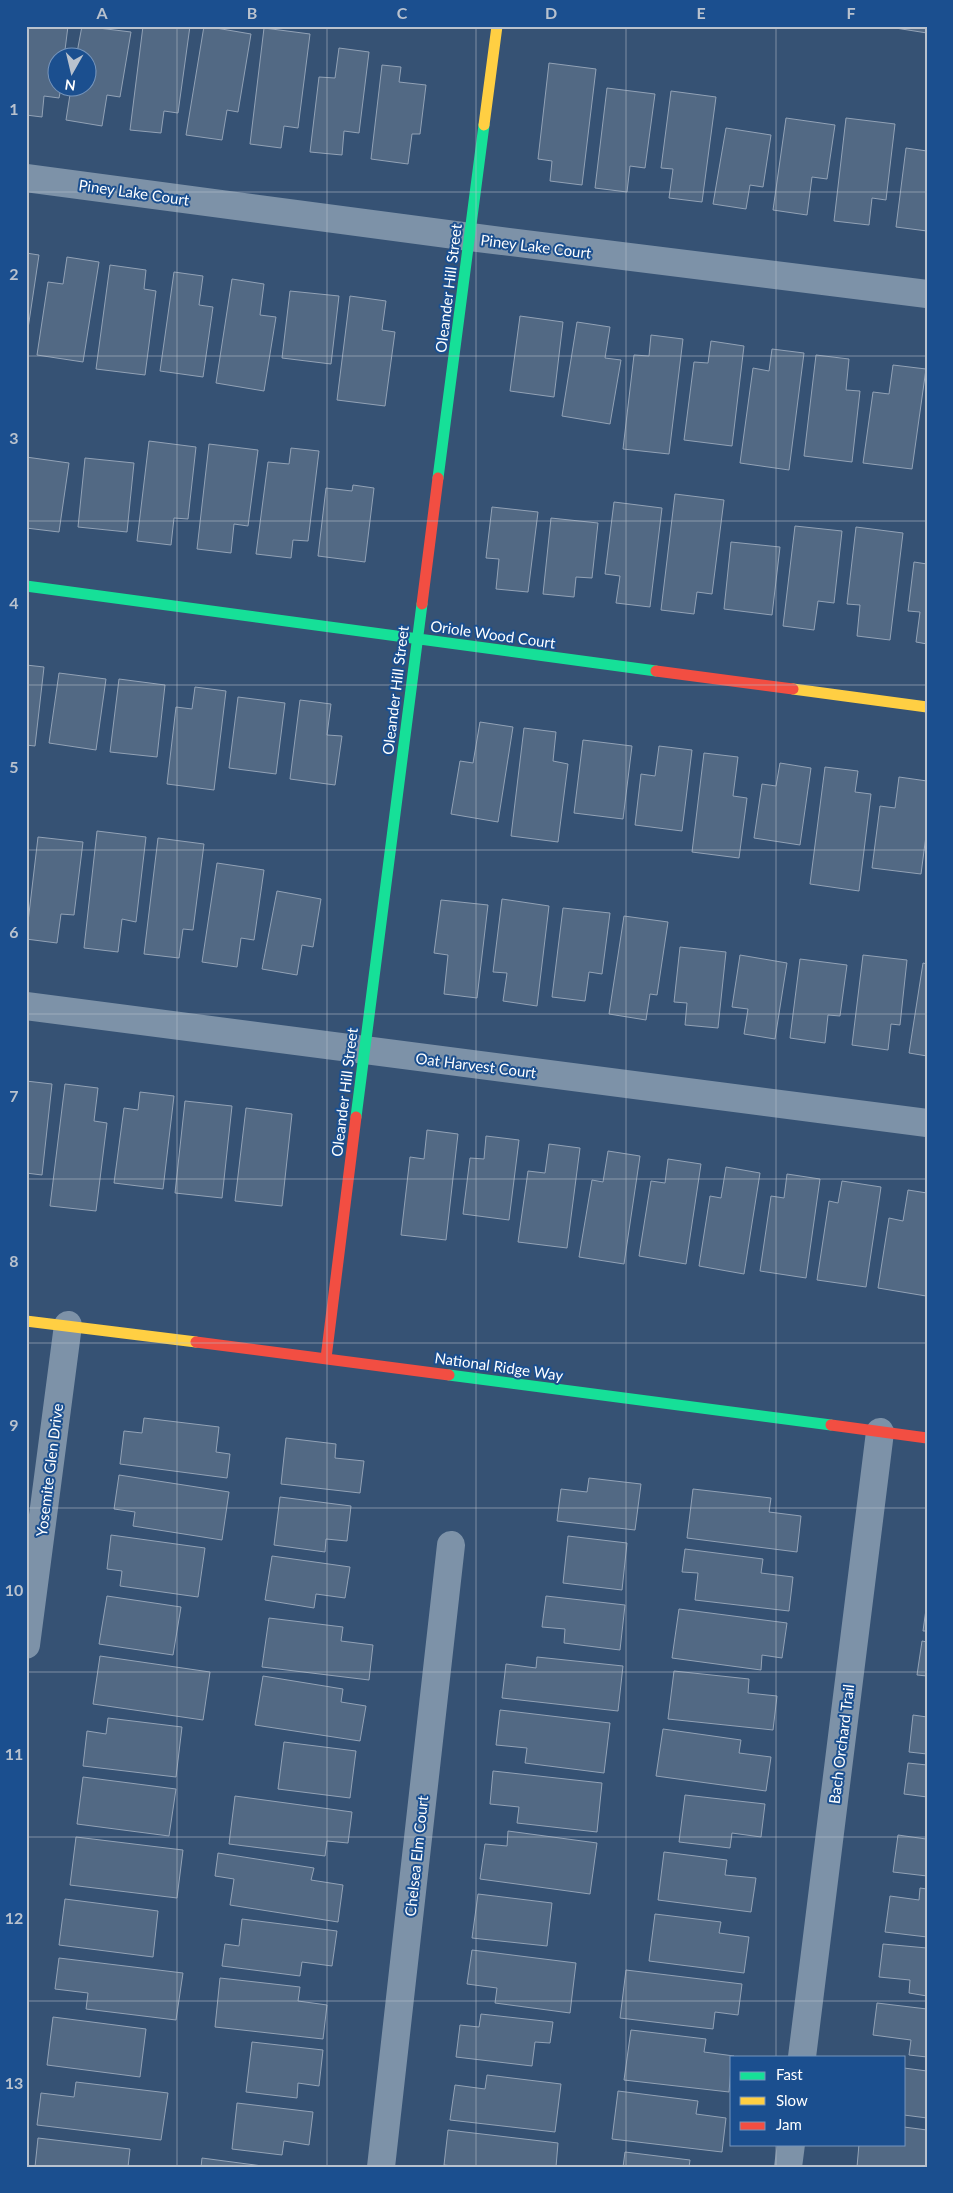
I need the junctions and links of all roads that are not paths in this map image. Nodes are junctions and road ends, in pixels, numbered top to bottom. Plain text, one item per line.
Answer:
1 (497, 26) edge
2 (26, 178) edge
3 (470, 237) junction
4 (927, 294) edge
5 (26, 586) edge
6 (417, 639) junction
7 (927, 707) edge
8 (26, 1006) edge
9 (364, 1051) junction
10 (927, 1123) edge
11 (26, 1316) edge
12 (26, 1322) edge
13 (68, 1325) junction
14 (326, 1358) junction
15 (880, 1432) junction
16 (927, 1438) edge
17 (451, 1545) dead end
18 (27, 1633) edge
19 (802, 2056) edge
20 (791, 2146) edge
21 (381, 2167) edge
22 (788, 2167) edge

1 - 3 street, Oleander Hill Street
2 - 3 street, Piney Lake Court
3 - 4 street, Piney Lake Court
3 - 6 street, Oleander Hill Street
5 - 6 street, Oriole Wood Court
6 - 7 street, Oriole Wood Court
6 - 9 street, Oleander Hill Street
8 - 9 street, Oat Harvest Court
9 - 10 street, Oat Harvest Court
9 - 14 street, Oleander Hill Street
11 - 13 street, National Ridge Way
12 - 13 street, National Ridge Way
13 - 14 street, National Ridge Way
13 - 18 street, Yosemite Glen Drive
14 - 15 street, National Ridge Way
15 - 16 street, National Ridge Way
15 - 19 street, Bach Orchard Trail
17 - 21 street, Chelsea Elm Court
20 - 22 street

